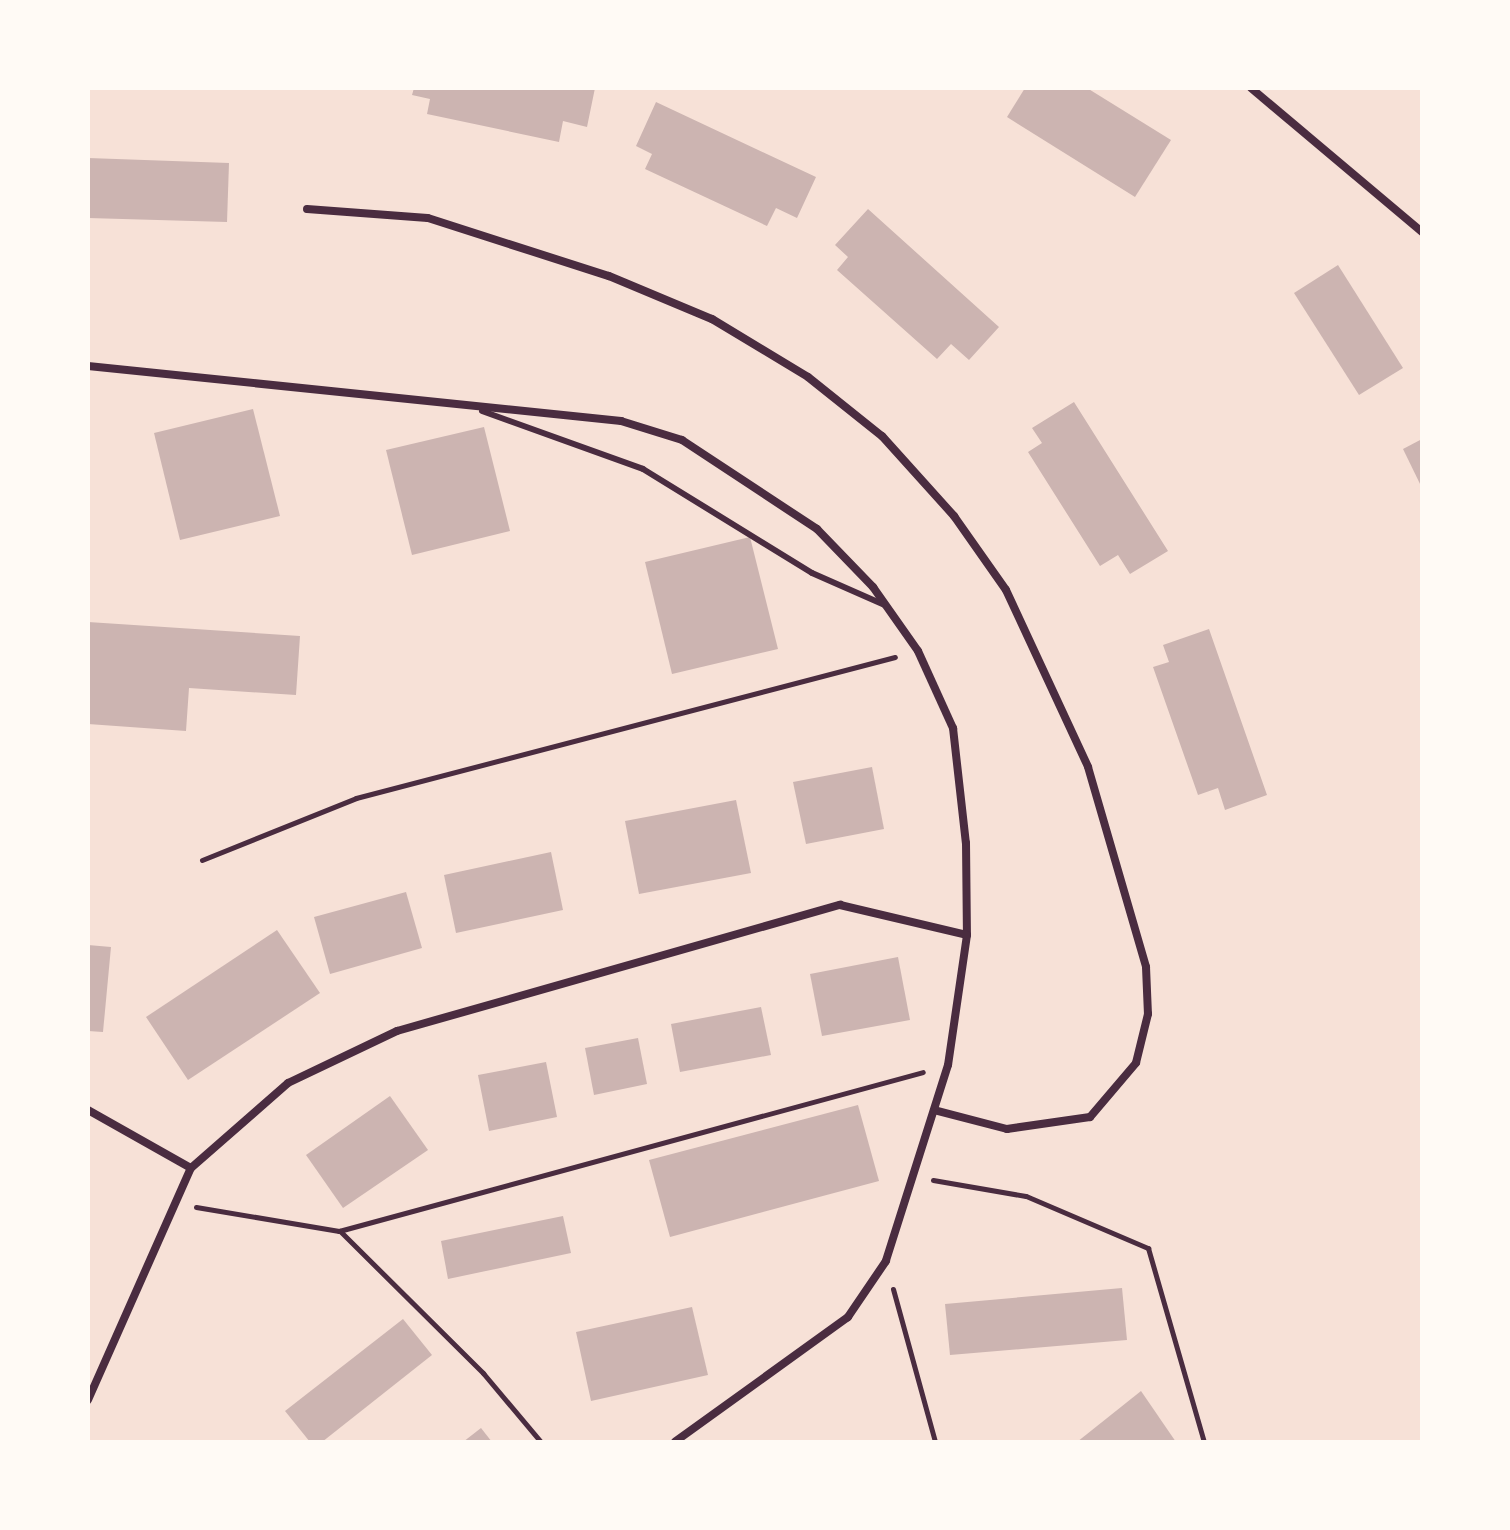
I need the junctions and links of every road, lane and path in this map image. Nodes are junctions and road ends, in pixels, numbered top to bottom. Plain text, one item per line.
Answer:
1 (1251, 88) edge
2 (307, 209) dead end
3 (1422, 232) edge
4 (88, 366) edge
5 (482, 411) junction
6 (885, 605) junction
7 (918, 651) junction
8 (202, 860) dead end
9 (967, 935) junction
10 (948, 1065) junction
11 (88, 1110) edge
12 (934, 1110) junction
13 (191, 1168) junction
14 (912, 1176) junction
15 (171, 1203) junction
16 (339, 1231) junction
17 (886, 1261) junction
18 (88, 1400) edge
19 (541, 1442) edge
20 (675, 1442) edge
21 (935, 1442) edge
22 (1204, 1442) edge

1 - 3 street
2 - 12 street
4 - 5 street
5 - 6 lane
5 - 6 street
6 - 7 street
7 - 8 path
7 - 9 street
9 - 10 street
9 - 13 street
10 - 12 street
10 - 16 path
11 - 13 street
12 - 14 street
13 - 15 street
14 - 17 street
14 - 22 path
15 - 16 path
15 - 18 street
16 - 19 path
17 - 20 street
17 - 21 path

